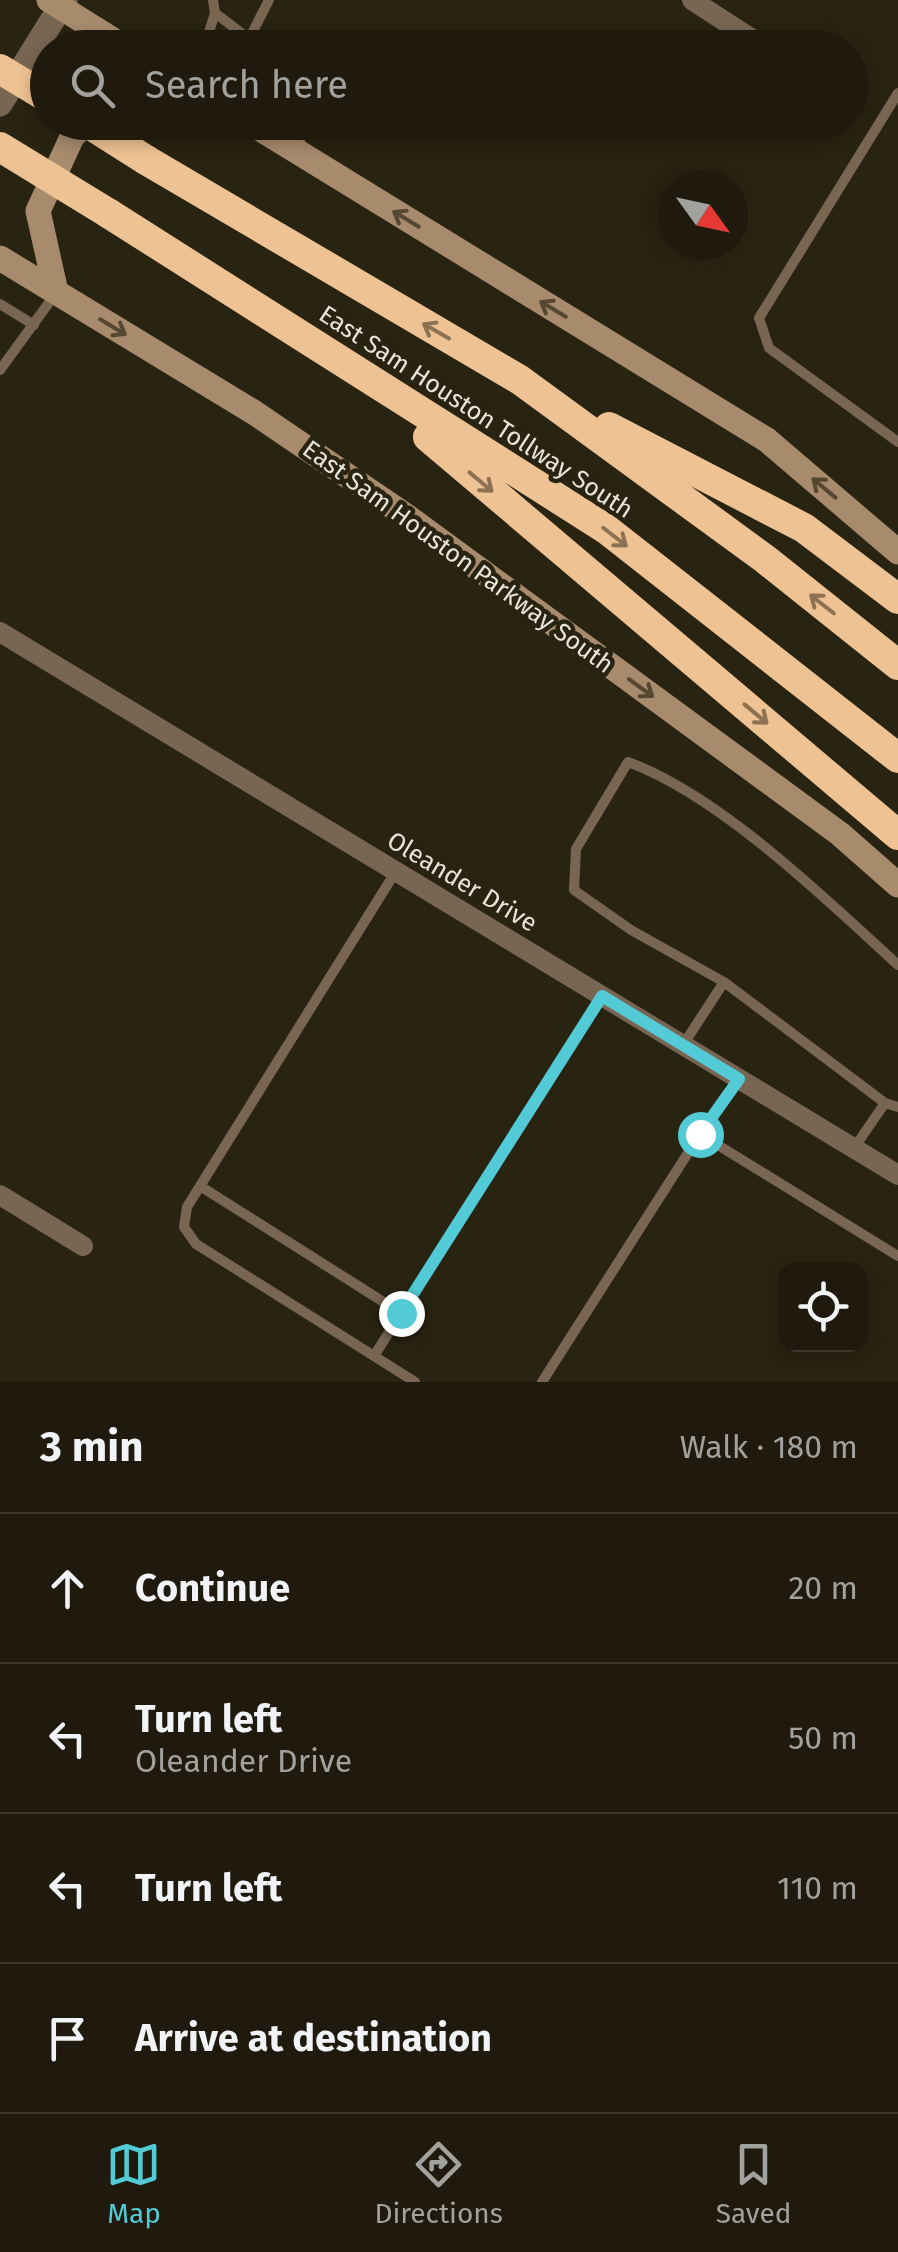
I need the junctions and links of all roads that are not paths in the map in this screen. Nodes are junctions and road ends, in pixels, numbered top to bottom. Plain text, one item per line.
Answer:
1 (213, 0) edge
2 (270, 0) edge
3 (692, 0) edge
4 (58, 2) edge
5 (215, 13) junction
6 (42, 30) edge
7 (99, 30) edge
8 (210, 30) edge
9 (238, 30) edge
10 (253, 30) edge
11 (738, 30) edge
12 (30, 51) edge
13 (0, 68) edge
14 (30, 87) edge
15 (898, 93) edge
16 (0, 104) edge
17 (71, 140) edge
18 (114, 140) edge
19 (277, 140) edge
20 (300, 140) edge
21 (0, 148) edge
22 (296, 152) junction
23 (0, 258) edge
24 (56, 292) junction
25 (0, 304) edge
26 (34, 325) junction
27 (327, 351) junction
28 (0, 370) edge
29 (520, 380) junction
30 (898, 442) edge
31 (898, 552) edge
32 (898, 599) edge
33 (0, 632) edge
34 (898, 665) edge
35 (898, 758) edge
36 (898, 836) edge
37 (396, 871) junction
38 (898, 884) edge
39 (898, 965) edge
40 (724, 982) junction
41 (602, 996) junction
42 (683, 1045) junction
43 (739, 1079) junction
44 (885, 1103) junction
45 (898, 1107) edge
46 (700, 1134) junction
47 (854, 1148) junction
48 (898, 1175) edge
49 (200, 1186) junction
50 (0, 1195) edge
51 (83, 1246) dead end
52 (898, 1256) edge
53 (401, 1313) junction
54 (374, 1356) junction
55 (415, 1382) edge
56 (542, 1382) edge

1 - 5 lane
2 - 10 lane
3 - 11 street
4 - 6 street
4 - 7 main road
5 - 8 lane
5 - 9 lane
12 - 16 street
13 - 14 highway, bridge
15 - 30 lane
17 - 24 main road
29 -> 18 highway, East Sam Houston Tollway South, bridge
19 - 22 main road
20 - 22 lane
21 - 27 highway, East Sam Houston Tollway South, bridge
31 -> 22 main road
23 - 24 main road, East Sam Houston Parkway South
24 - 26 lane
24 -> 38 main road, East Sam Houston Parkway South
25 - 26 lane
26 - 28 lane
27 -> 35 highway, East Sam Houston Tollway South
27 -> 36 highway
29 - 32 highway
34 -> 29 highway, East Sam Houston Tollway South
33 - 37 street, Oleander Drive
37 - 41 street, Oleander Drive
37 - 49 lane
39 - 40 lane
40 - 42 lane
40 - 44 lane
41 - 42 street, Oleander Drive
41 - 53 lane
42 - 43 street, Oleander Drive
43 - 46 lane
43 - 47 street, Oleander Drive
44 - 45 lane
44 - 47 lane
46 - 52 lane
46 - 56 lane
47 - 48 street, Oleander Drive
49 - 53 lane
49 - 54 lane
50 - 51 street
53 - 54 lane
54 - 55 lane

